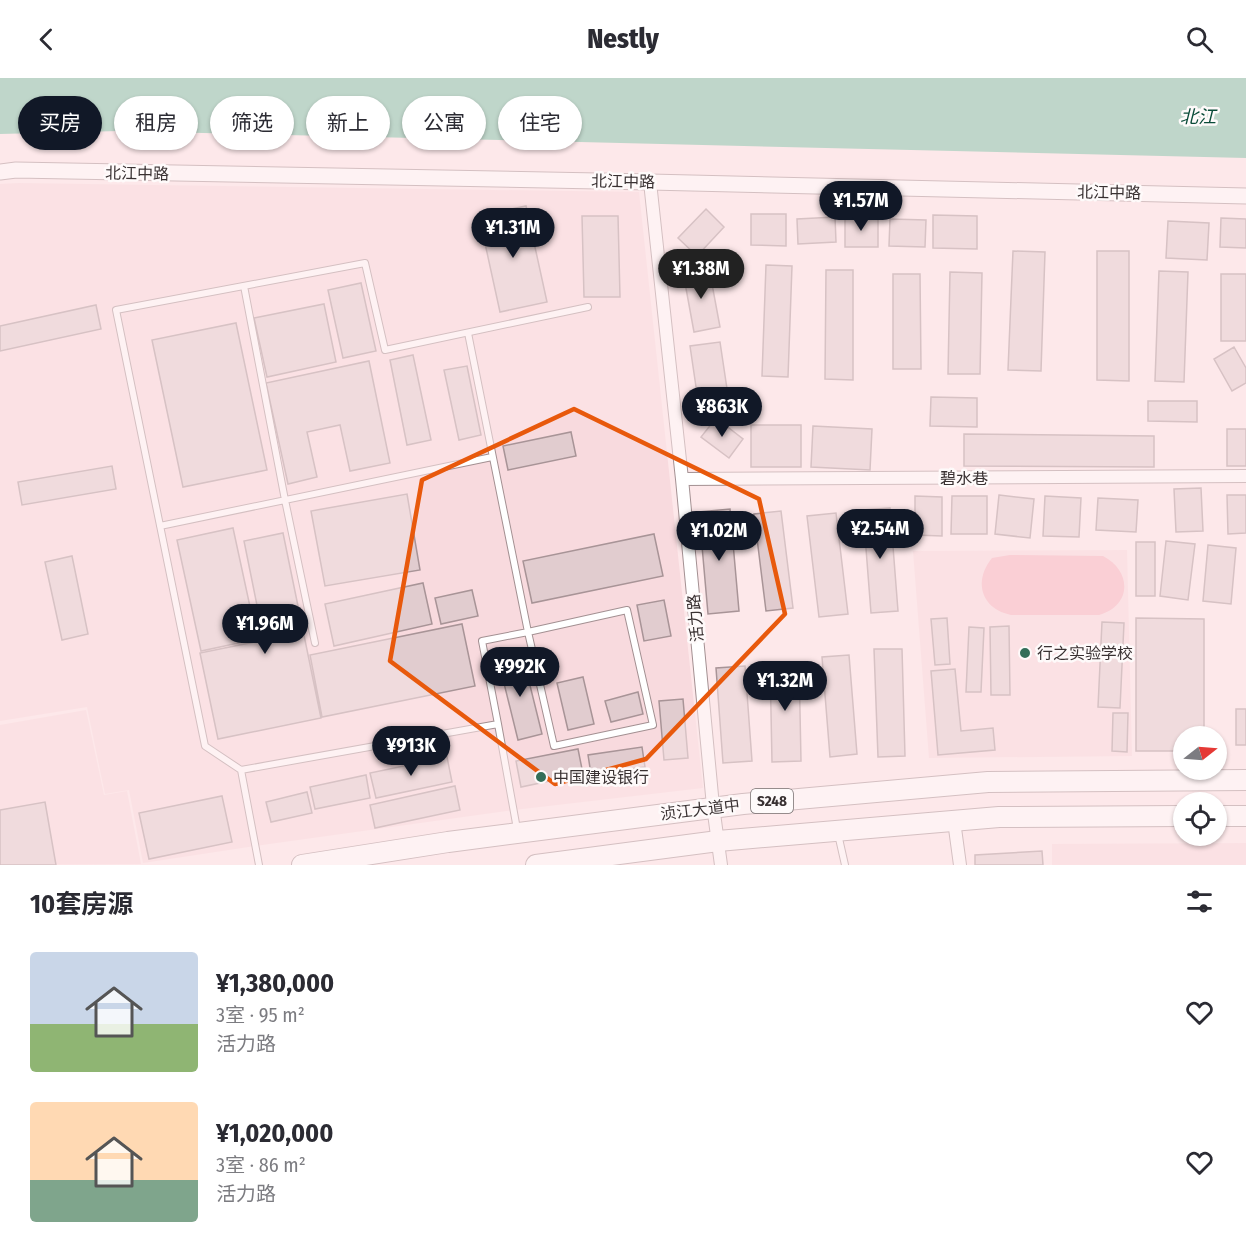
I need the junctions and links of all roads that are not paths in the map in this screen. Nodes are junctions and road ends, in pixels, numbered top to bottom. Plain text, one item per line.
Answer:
1 (0, 172) edge
2 (650, 182) junction
3 (1246, 196) edge
4 (244, 286) junction
5 (588, 307) dead end
6 (468, 333) junction
7 (492, 457) junction
8 (1246, 476) edge
9 (682, 479) junction
10 (285, 500) junction
11 (160, 526) junction
12 (528, 632) junction
13 (315, 644) dead end
14 (498, 724) junction
15 (241, 770) junction
16 (1246, 780) edge
17 (713, 806) junction
18 (1173, 816) edge
19 (1227, 816) edge
20 (1246, 816) edge
21 (954, 820) junction
22 (837, 831) junction
23 (517, 832) junction
24 (718, 841) junction
25 (258, 865) edge
26 (302, 865) edge
27 (536, 865) edge
28 (721, 865) edge
29 (845, 865) edge
30 (960, 865) edge

1 - 2 street, 北江中路
2 - 3 street, 北江中路
2 - 9 street, 活力路
4 - 6 lane
4 - 10 lane
4 - 11 lane
5 - 6 lane
6 - 7 lane
7 - 10 lane
7 - 12 lane
8 - 9 street, 碧水巷
9 - 17 street, 活力路
10 - 11 lane
10 - 13 lane
11 - 15 lane
12 - 12 lane
12 - 14 lane
14 - 15 lane
14 - 23 lane
15 - 25 lane
16 - 17 main road, 浈江大道中 / S248
17 - 23 main road, 浈江大道中 / S248
17 - 24 street, 活力路
18 - 21 main road, 浈江大道中 / S248
19 - 20 main road
21 - 22 main road, 浈江大道中 / S248
21 - 30 street
22 - 24 main road, 浈江大道中 / S248
22 - 29 lane
23 - 26 main road, 浈江大道中 / S248
24 - 27 main road, 浈江大道中 / S248
24 - 28 street, 活力路

